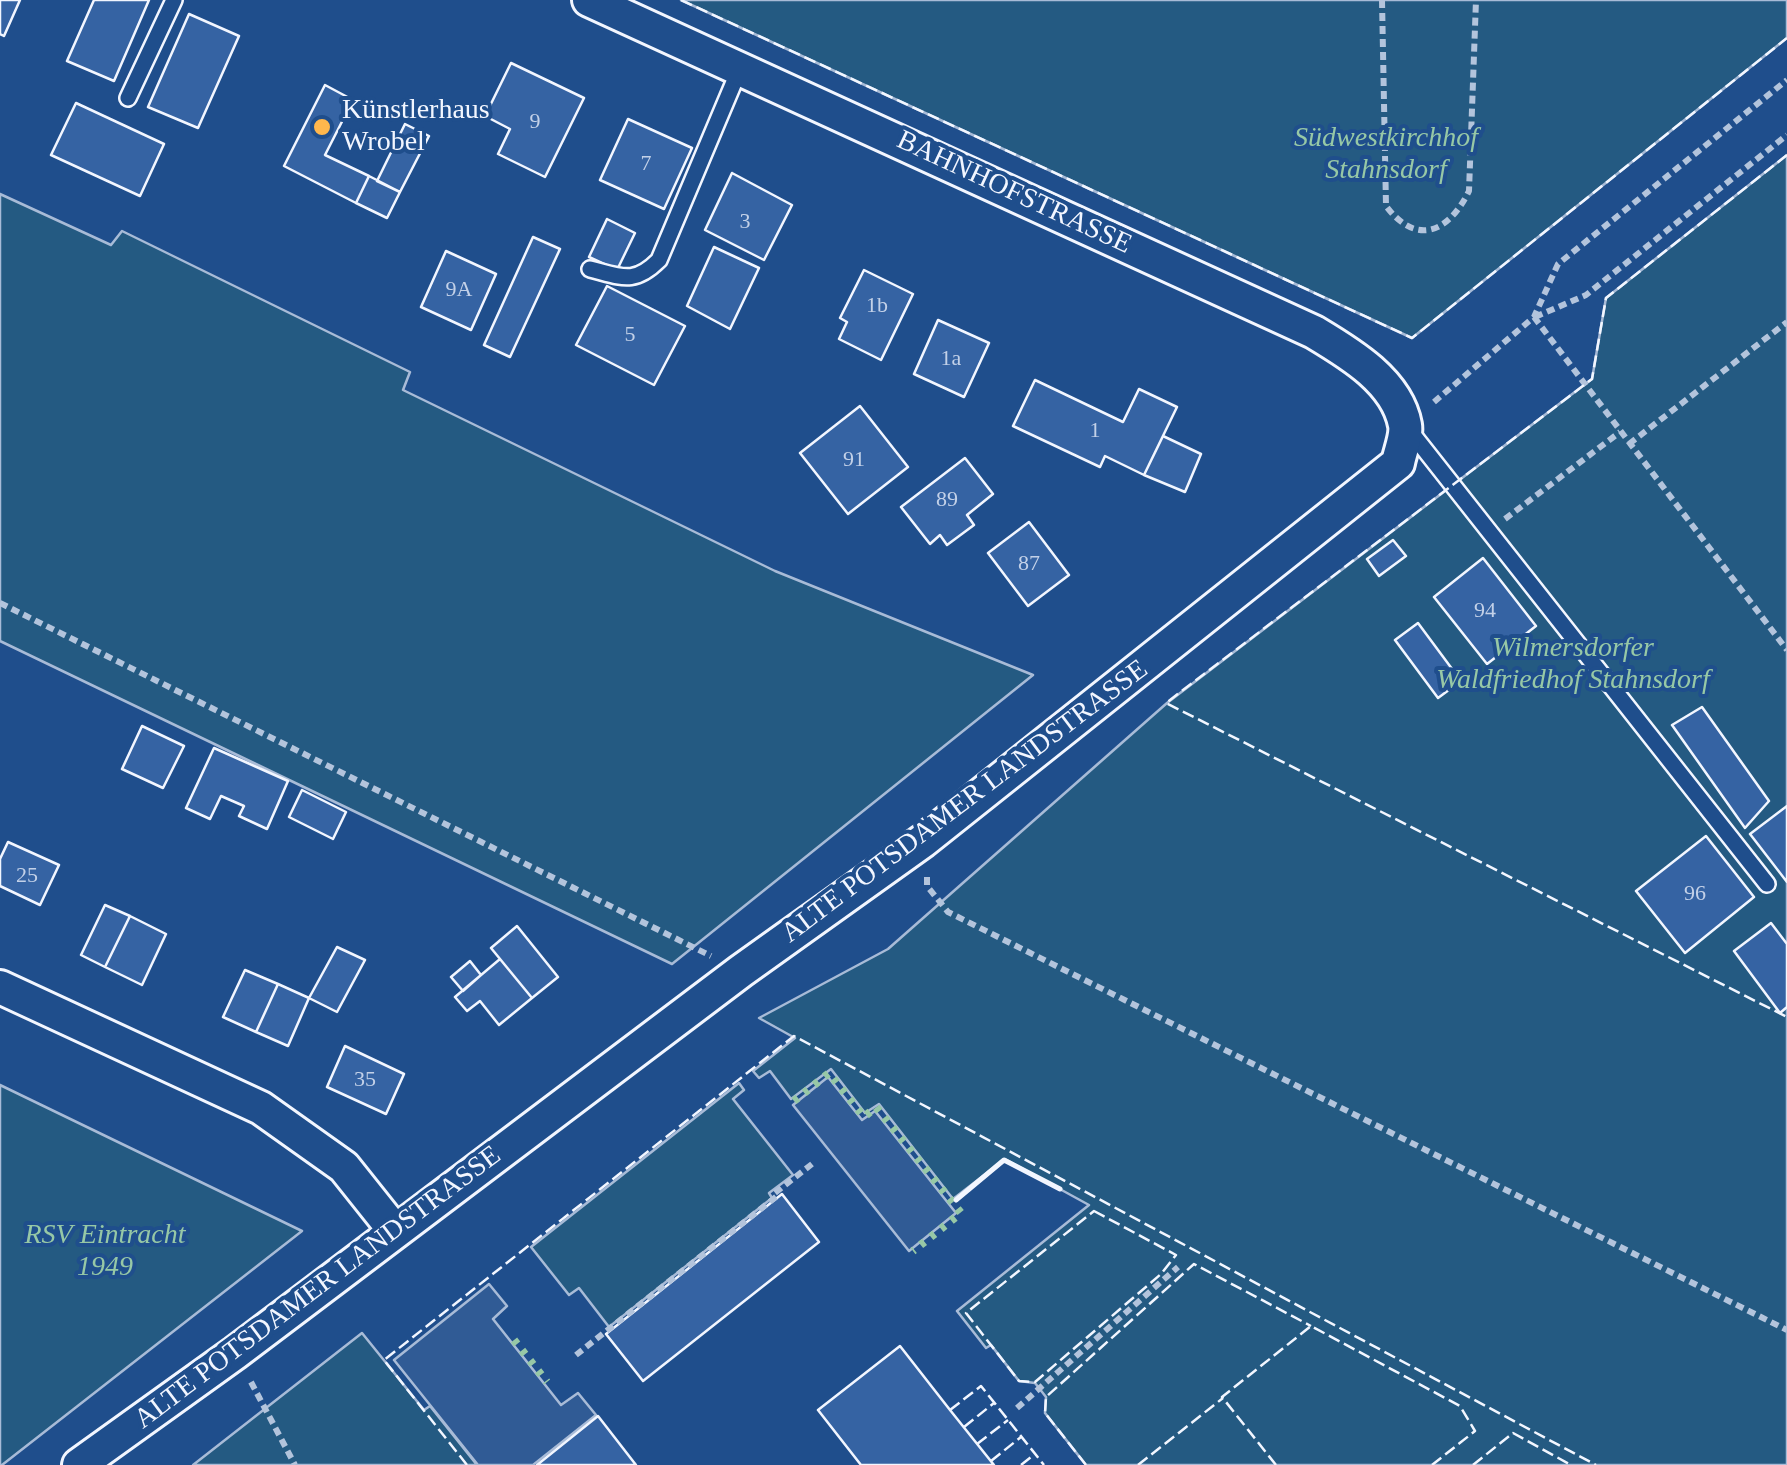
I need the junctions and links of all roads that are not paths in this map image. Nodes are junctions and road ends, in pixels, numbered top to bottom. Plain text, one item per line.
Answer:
1 (174, 0) edge
2 (588, 0) edge
3 (740, 68) junction
4 (128, 98) dead end
5 (590, 269) dead end
6 (1406, 426) junction
7 (1766, 884) dead end
8 (0, 987) edge
9 (394, 1231) junction
10 (79, 1465) edge

1 - 4 lane
2 - 3 street, BAHNHOFSTRASSE
3 - 5 lane
3 - 6 street, BAHNHOFSTRASSE
6 - 7 lane
6 - 9 street, ALTE POTSDAMER LANDSTRASSE
8 - 9 street
9 - 10 street, ALTE POTSDAMER LANDSTRASSE

